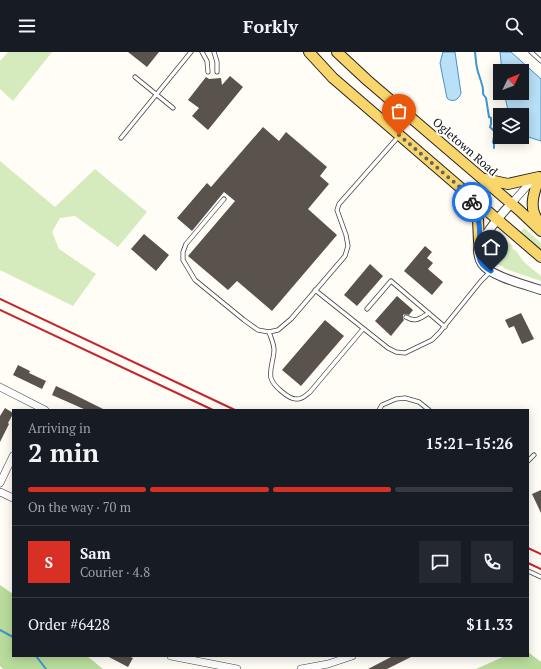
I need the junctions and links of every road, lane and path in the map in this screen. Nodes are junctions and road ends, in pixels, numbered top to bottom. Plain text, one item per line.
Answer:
1 (191, 52) edge
2 (202, 52) edge
3 (214, 52) edge
4 (309, 52) edge
5 (337, 52) edge
6 (531, 52) edge
7 (541, 61) edge
8 (208, 72) dead end
9 (217, 72) dead end
10 (135, 77) dead end
11 (156, 95) junction
12 (173, 108) dead end
13 (399, 135) junction
14 (121, 138) dead end
15 (540, 176) edge
16 (480, 178) junction
17 (469, 195) junction
18 (224, 200) dead end
19 (511, 204) junction
20 (497, 219) junction
21 (541, 229) edge
22 (480, 242) junction
23 (541, 257) edge
24 (491, 271) junction
25 (315, 290) junction
26 (541, 290) edge
27 (367, 309) dead end
28 (429, 313) junction
29 (406, 318) dead end
30 (445, 327) junction
31 (363, 328) junction
32 (269, 332) junction
33 (0, 387) edge
34 (36, 408) edge
35 (380, 409) edge
36 (428, 409) edge
37 (534, 454) dead end
38 (12, 458) edge
39 (529, 460) edge
40 (0, 483) edge
41 (0, 492) edge
42 (12, 498) edge
43 (529, 571) edge
44 (541, 577) edge
45 (176, 657) edge
46 (349, 657) edge
47 (237, 669) edge
48 (301, 669) edge

1 - 11 lane
2 - 8 lane
3 - 9 lane
4 - 13 main road
5 - 16 main road, Ogletown Road
6 - 7 lane
10 - 11 lane
11 - 12 lane
11 - 14 lane
13 - 17 main road
13 - 25 lane
15 - 16 main road
15 - 19 street
15 - 21 main road
16 - 19 main road, Ogletown Road
17 - 20 main road
17 - 22 main road
18 - 32 lane
19 - 20 street
19 - 21 main road, Ogletown Road
20 - 22 street
20 - 23 main road
22 - 24 street
24 - 26 street
24 - 30 lane
25 - 31 lane
25 - 32 lane
27 - 28 lane
28 - 29 lane
28 - 30 lane
30 - 31 lane
31 - 32 lane
33 - 34 street
35 - 36 lane
37 - 39 lane
38 - 40 street
41 - 42 street
43 - 44 lane
45 - 47 street
46 - 48 street

